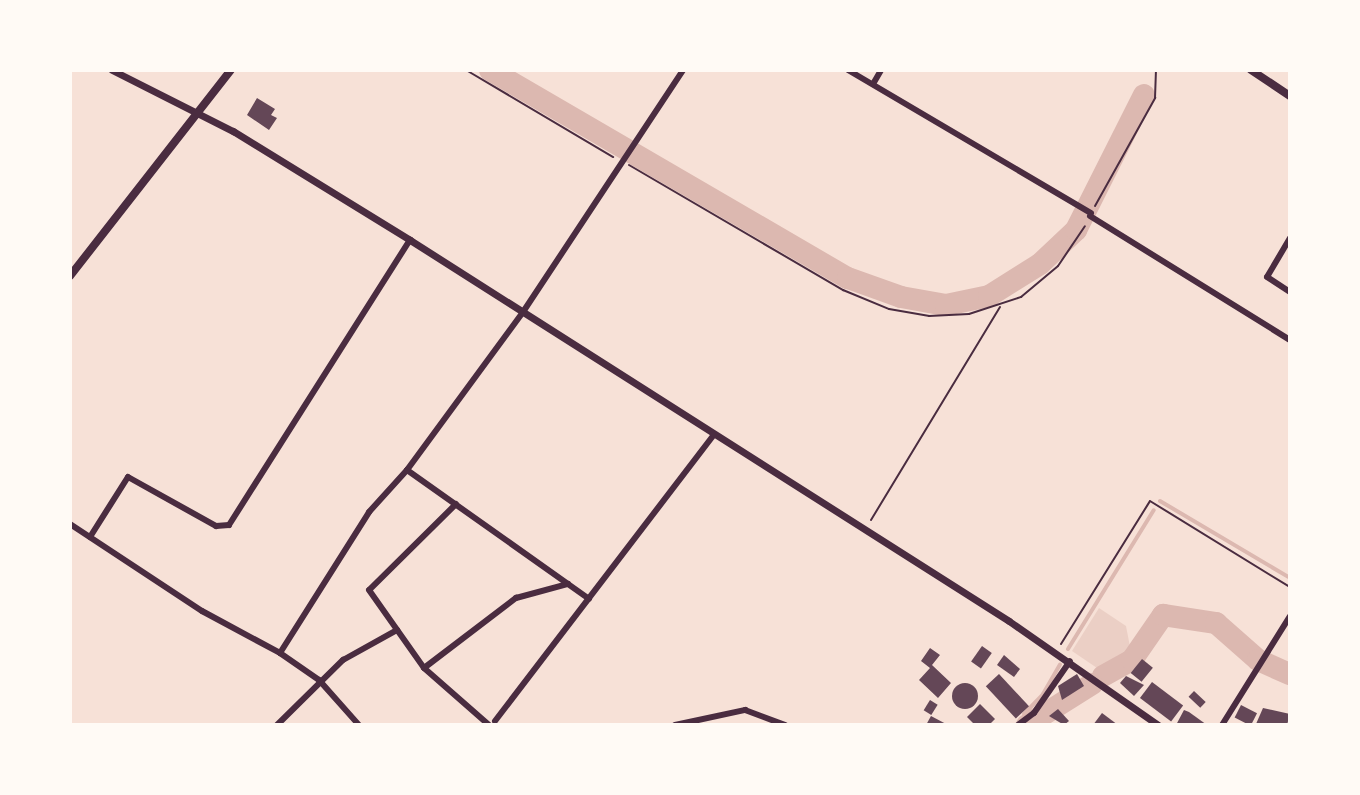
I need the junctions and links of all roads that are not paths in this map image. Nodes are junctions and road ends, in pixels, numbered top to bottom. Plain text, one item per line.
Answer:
1 (112, 70) edge
2 (231, 70) edge
3 (683, 70) edge
4 (848, 70) edge
5 (881, 70) edge
6 (1251, 70) edge
7 (873, 84) junction
8 (1290, 96) edge
9 (196, 112) junction
10 (1290, 238) edge
11 (410, 240) junction
12 (70, 276) edge
13 (1290, 292) edge
14 (523, 312) junction
15 (1290, 340) edge
16 (714, 435) junction
17 (407, 470) junction
18 (456, 504) junction
19 (70, 524) edge
20 (90, 537) junction
21 (568, 584) junction
22 (589, 599) junction
23 (1290, 616) edge
24 (397, 630) junction
25 (280, 653) junction
26 (1070, 661) junction
27 (424, 668) junction
28 (319, 680) junction
29 (494, 724) edge
30 (277, 725) edge
31 (359, 725) edge
32 (675, 725) edge
33 (785, 725) edge
34 (1018, 725) edge
35 (1158, 725) edge
36 (1222, 725) edge

1 - 9 street
2 - 9 main road
3 - 14 street
4 - 7 street
5 - 7 street
6 - 8 main road
7 - 15 street
9 - 11 street
9 - 12 main road
10 - 13 street
11 - 14 street
11 - 20 street
14 - 16 street
14 - 17 street
16 - 22 street
16 - 26 street
17 - 18 street
17 - 25 street
18 - 21 street
18 - 24 street
19 - 20 street
20 - 25 street
21 - 22 street
21 - 27 street
22 - 29 street
23 - 36 street
24 - 27 street
24 - 28 street
25 - 28 street
26 - 34 street
26 - 35 street
27 - 29 street
28 - 30 street
28 - 31 street
32 - 33 street

